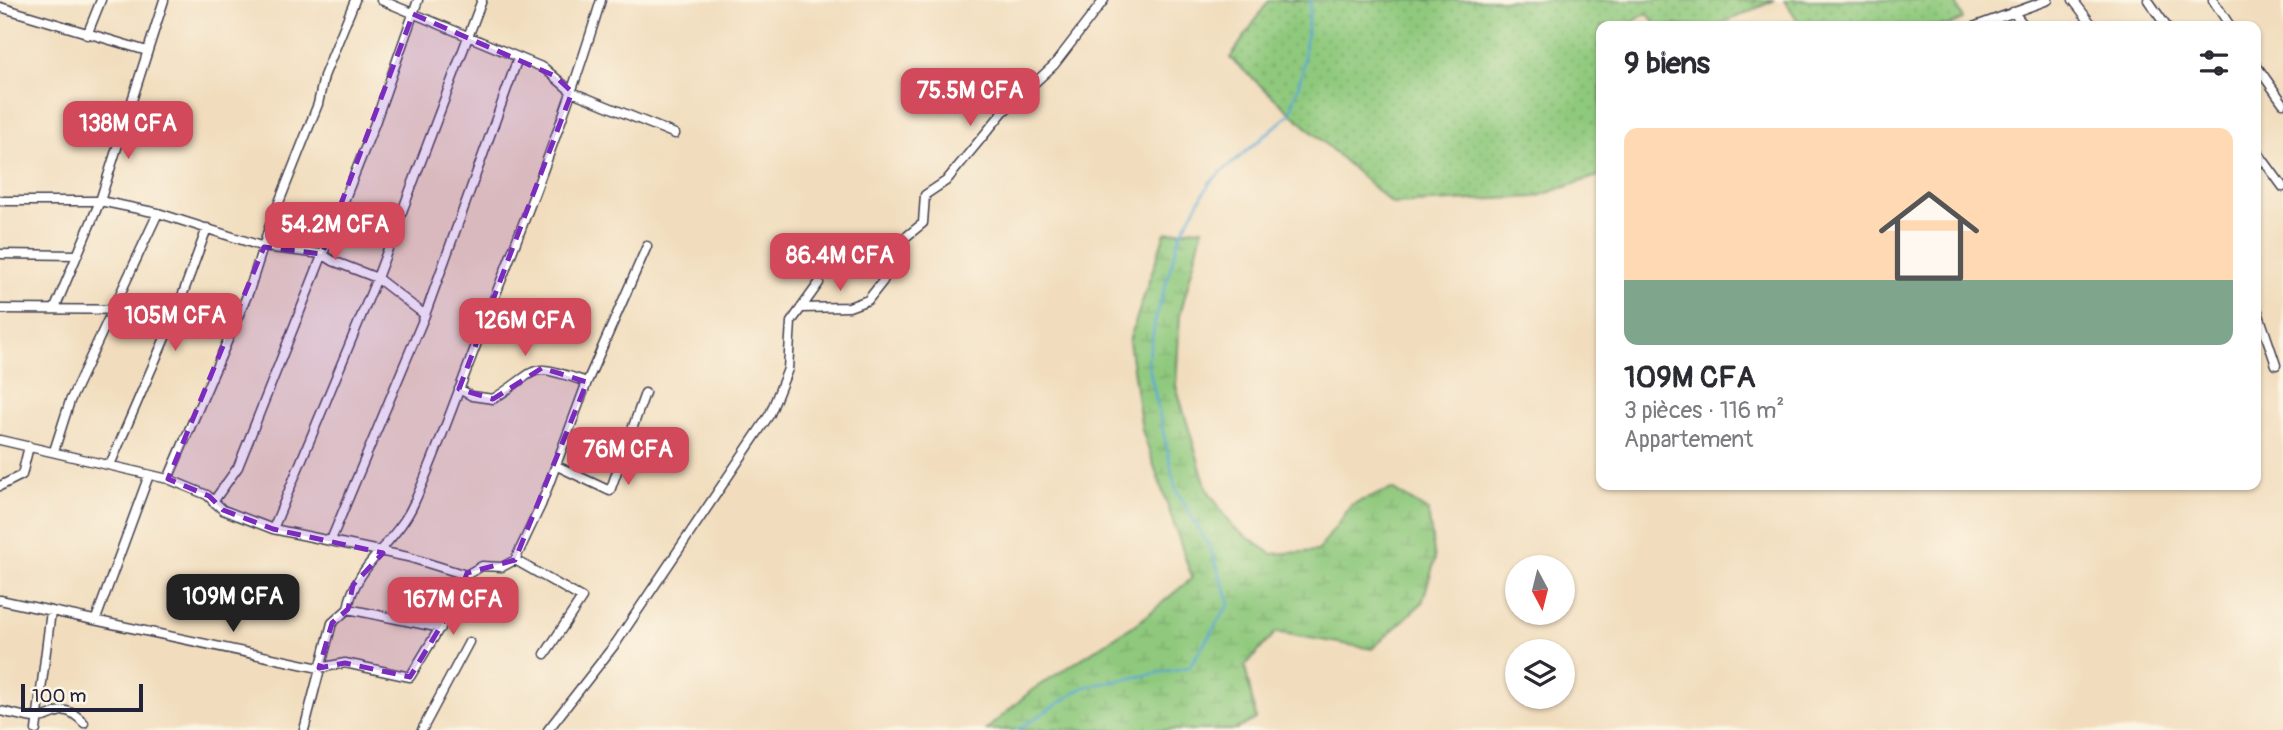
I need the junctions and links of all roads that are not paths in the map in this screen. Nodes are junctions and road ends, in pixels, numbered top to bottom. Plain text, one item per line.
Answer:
1 (101, 0) edge
2 (164, 0) edge
3 (355, 0) edge
4 (381, 0) edge
5 (418, 0) edge
6 (482, 0) edge
7 (601, 0) edge
8 (1104, 0) edge
9 (2048, 0) edge
10 (2073, 0) edge
11 (2148, 0) edge
12 (2213, 0) edge
13 (0, 7) edge
14 (2013, 12) junction
15 (413, 14) junction
16 (1989, 21) edge
17 (2021, 21) edge
18 (2089, 21) edge
19 (2163, 21) edge
20 (2227, 21) edge
21 (86, 35) junction
22 (469, 36) junction
23 (147, 51) junction
24 (518, 58) junction
25 (2261, 72) edge
26 (572, 92) junction
27 (2283, 103) edge
28 (675, 134) dead end
29 (2261, 157) edge
30 (2283, 187) edge
31 (0, 201) edge
32 (100, 201) junction
33 (158, 213) junction
34 (207, 228) junction
35 (647, 246) dead end
36 (264, 247) junction
37 (0, 254) edge
38 (322, 254) junction
39 (77, 255) junction
40 (377, 278) junction
41 (819, 283) dead end
42 (55, 308) junction
43 (801, 308) junction
44 (0, 309) edge
45 (114, 309) junction
46 (177, 310) junction
47 (425, 315) junction
48 (237, 316) junction
49 (2261, 321) edge
50 (2276, 365) dead end
51 (587, 382) junction
52 (459, 389) junction
53 (645, 393) dead end
54 (0, 440) edge
55 (29, 446) junction
56 (54, 451) junction
57 (110, 465) junction
58 (557, 466) junction
59 (149, 475) junction
60 (168, 479) junction
61 (0, 486) edge
62 (213, 502) junction
63 (273, 530) junction
64 (331, 540) junction
65 (381, 551) junction
66 (515, 559) junction
67 (466, 575) junction
68 (0, 600) edge
69 (348, 609) junction
70 (51, 611) junction
71 (96, 619) junction
72 (441, 628) junction
73 (469, 642) dead end
74 (545, 654) dead end
75 (319, 668) junction
76 (0, 711) edge
77 (36, 718) junction
78 (84, 723) dead end
79 (36, 730) edge
80 (304, 730) edge
81 (422, 730) edge
82 (548, 730) edge

1 - 21 street
2 - 23 street
3 - 36 street
4 - 15 street
5 - 15 street
6 - 22 street
7 - 26 street
8 - 43 street
9 - 14 street
10 - 18 street
11 - 19 street
12 - 20 street
13 - 21 street
14 - 16 street
14 - 17 street
15 - 22 street
15 - 38 street
21 - 23 street
22 - 24 street
22 - 40 street
23 - 32 street
24 - 26 street
24 - 47 street
25 - 27 street
26 - 28 street
26 - 52 street
29 - 30 street
31 - 32 street
32 - 33 street
32 - 39 street
33 - 34 street
33 - 45 street
34 - 36 street
34 - 46 street
35 - 51 street
36 - 38 street
36 - 48 street
37 - 39 street
38 - 40 street
38 - 62 street
39 - 42 street
40 - 47 street
40 - 63 street
41 - 43 street
42 - 44 street
42 - 45 street
43 - 82 street
45 - 46 street
45 - 56 street
46 - 48 street
46 - 57 street
47 - 64 street
48 - 60 street
49 - 50 street
51 - 52 street
51 - 58 street
52 - 65 street
53 - 58 street
54 - 55 street
55 - 56 street
55 - 61 street
56 - 57 street
57 - 59 street
58 - 66 street
59 - 60 street
59 - 71 street
60 - 62 street
62 - 63 street
63 - 64 street
64 - 65 street
65 - 67 street
65 - 69 street
66 - 67 street
66 - 74 street
67 - 72 street
68 - 70 street
69 - 72 street
69 - 75 street
70 - 71 street
70 - 77 street
71 - 75 street
72 - 75 street
73 - 81 street
75 - 80 street
76 - 77 street
77 - 78 street
77 - 79 street

